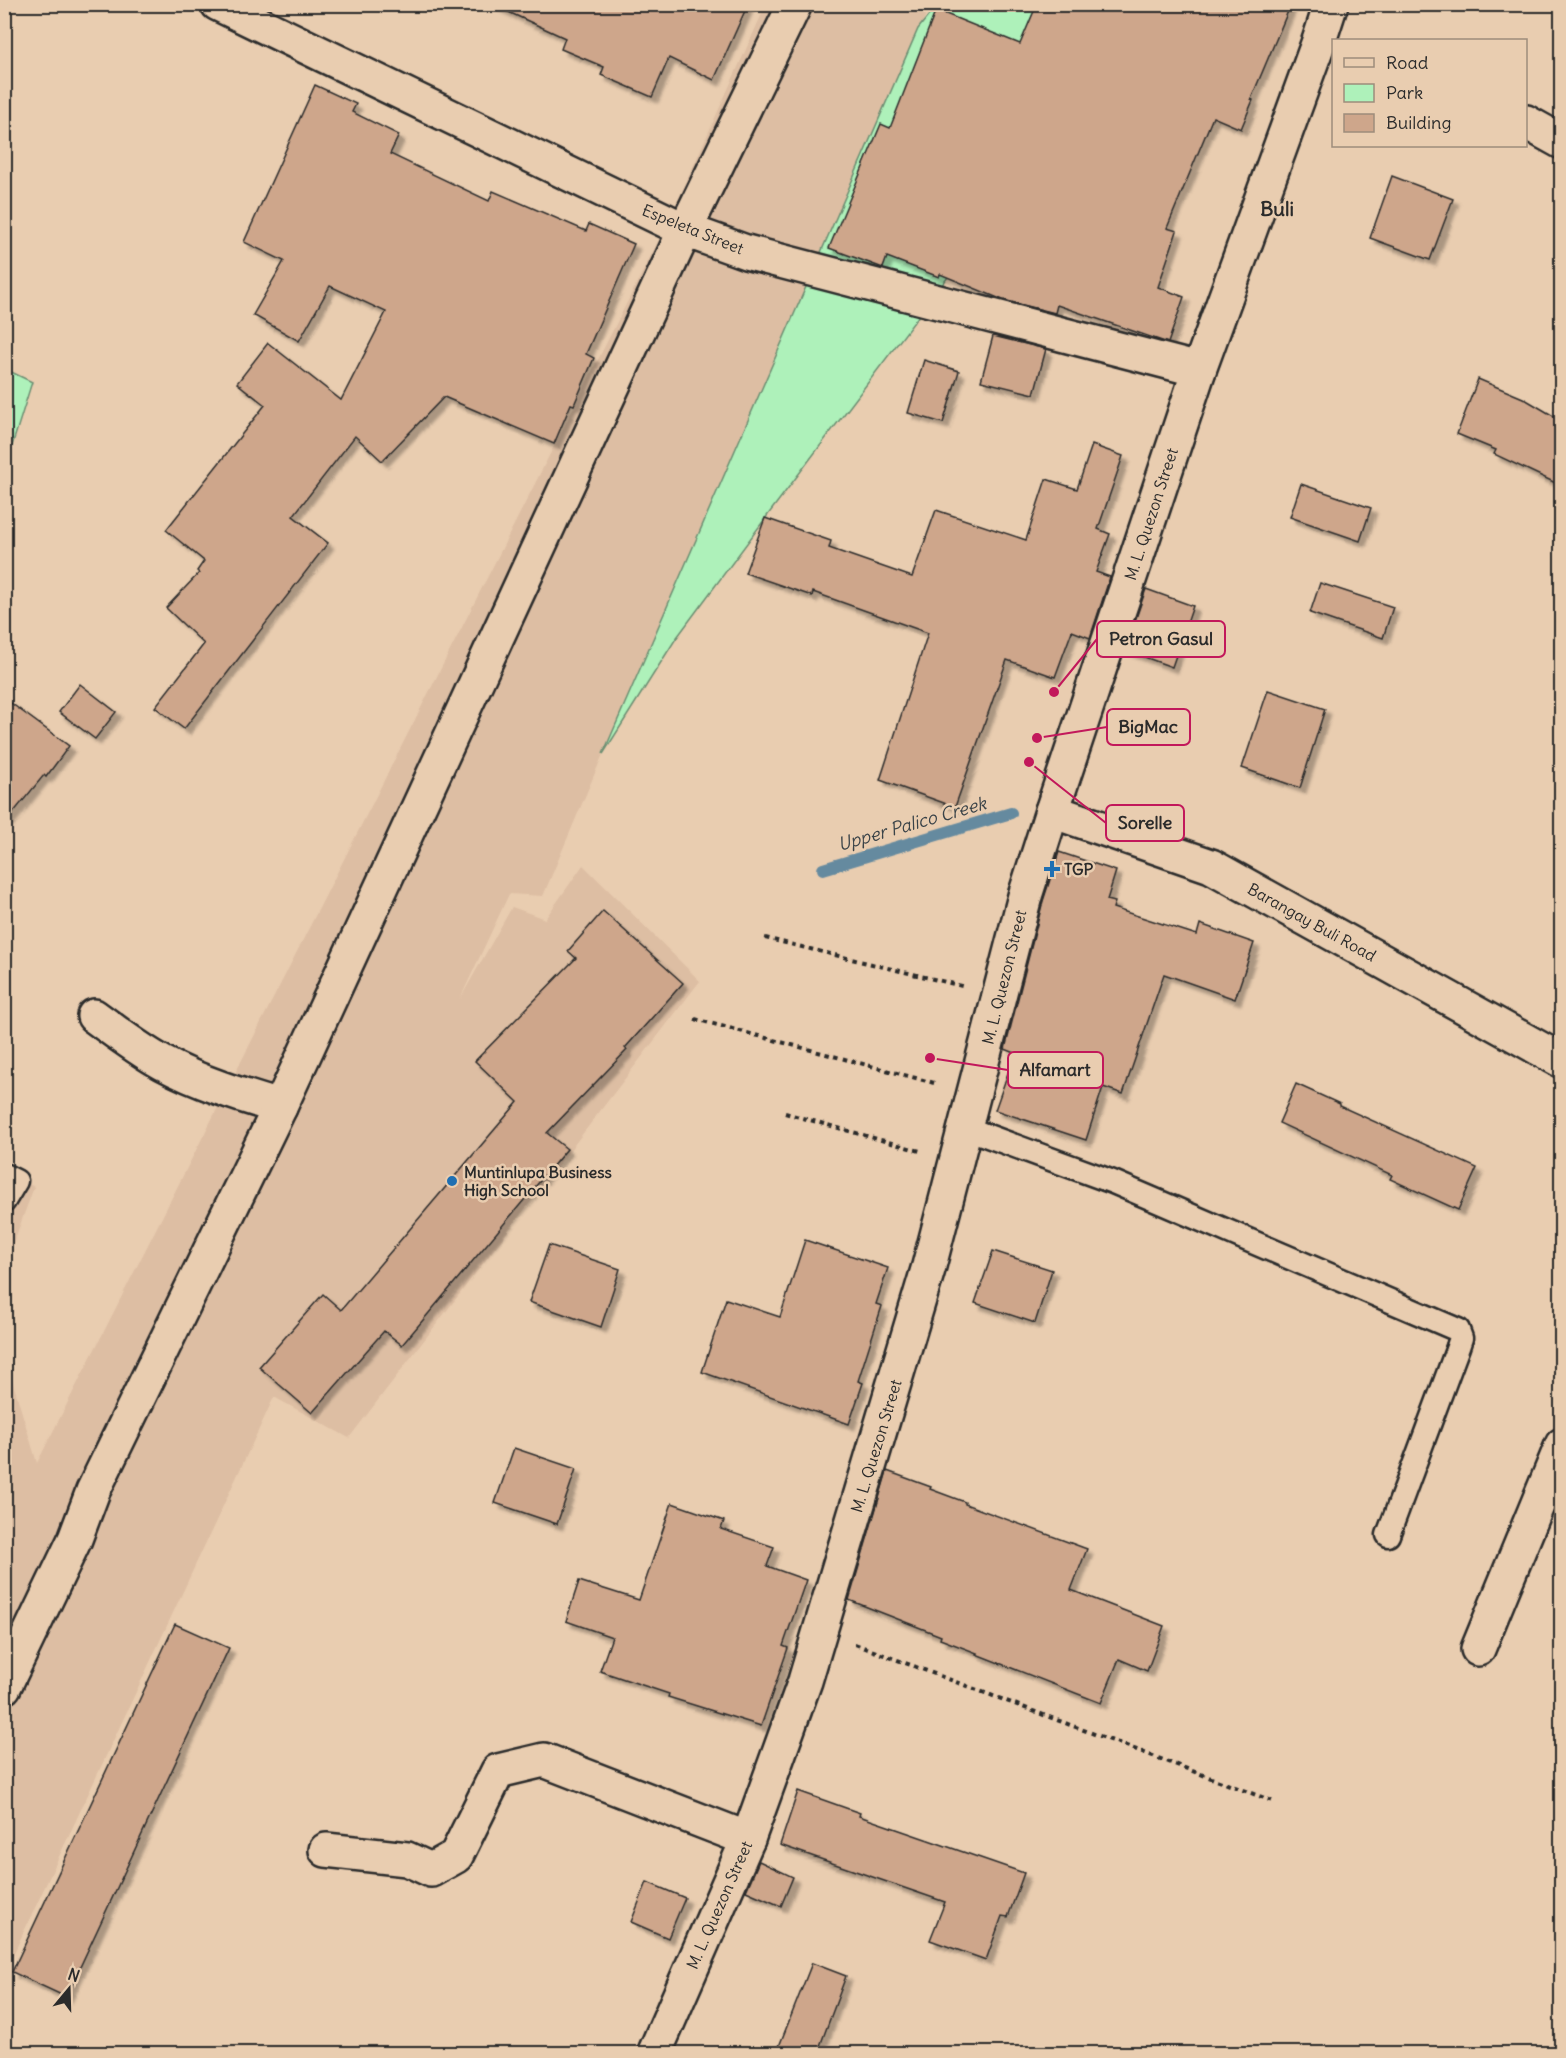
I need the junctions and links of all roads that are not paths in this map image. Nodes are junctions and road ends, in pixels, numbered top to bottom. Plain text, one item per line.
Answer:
1 (218, 4) edge
2 (795, 4) edge
3 (1331, 4) edge
4 (1326, 44) edge
5 (1527, 124) edge
6 (1562, 142) edge
7 (685, 230) junction
8 (1198, 370) junction
9 (1052, 811) junction
10 (94, 1016) dead end
11 (1560, 1057) edge
12 (280, 1107) junction
13 (966, 1128) junction
14 (4, 1175) edge
15 (4, 1201) edge
16 (1562, 1445) edge
17 (1388, 1535) dead end
18 (1478, 1649) dead end
19 (4, 1687) edge
20 (748, 1839) junction
21 (326, 1850) dead end
22 (654, 2054) edge

1 - 7 street, Espeleta Street
2 - 7 street
3 - 4 street, M. L. Quezon Street
4 - 8 street, M. L. Quezon Street
5 - 6 street
7 - 8 street, Espeleta Street
7 - 12 street
8 - 9 street, M. L. Quezon Street
9 - 11 street, Barangay Buli Road
9 - 13 street, M. L. Quezon Street
10 - 12 street
12 - 19 street
13 - 17 lane
13 - 20 street, M. L. Quezon Street
14 - 15 lane
16 - 18 street
20 - 21 street
20 - 22 street, M. L. Quezon Street

